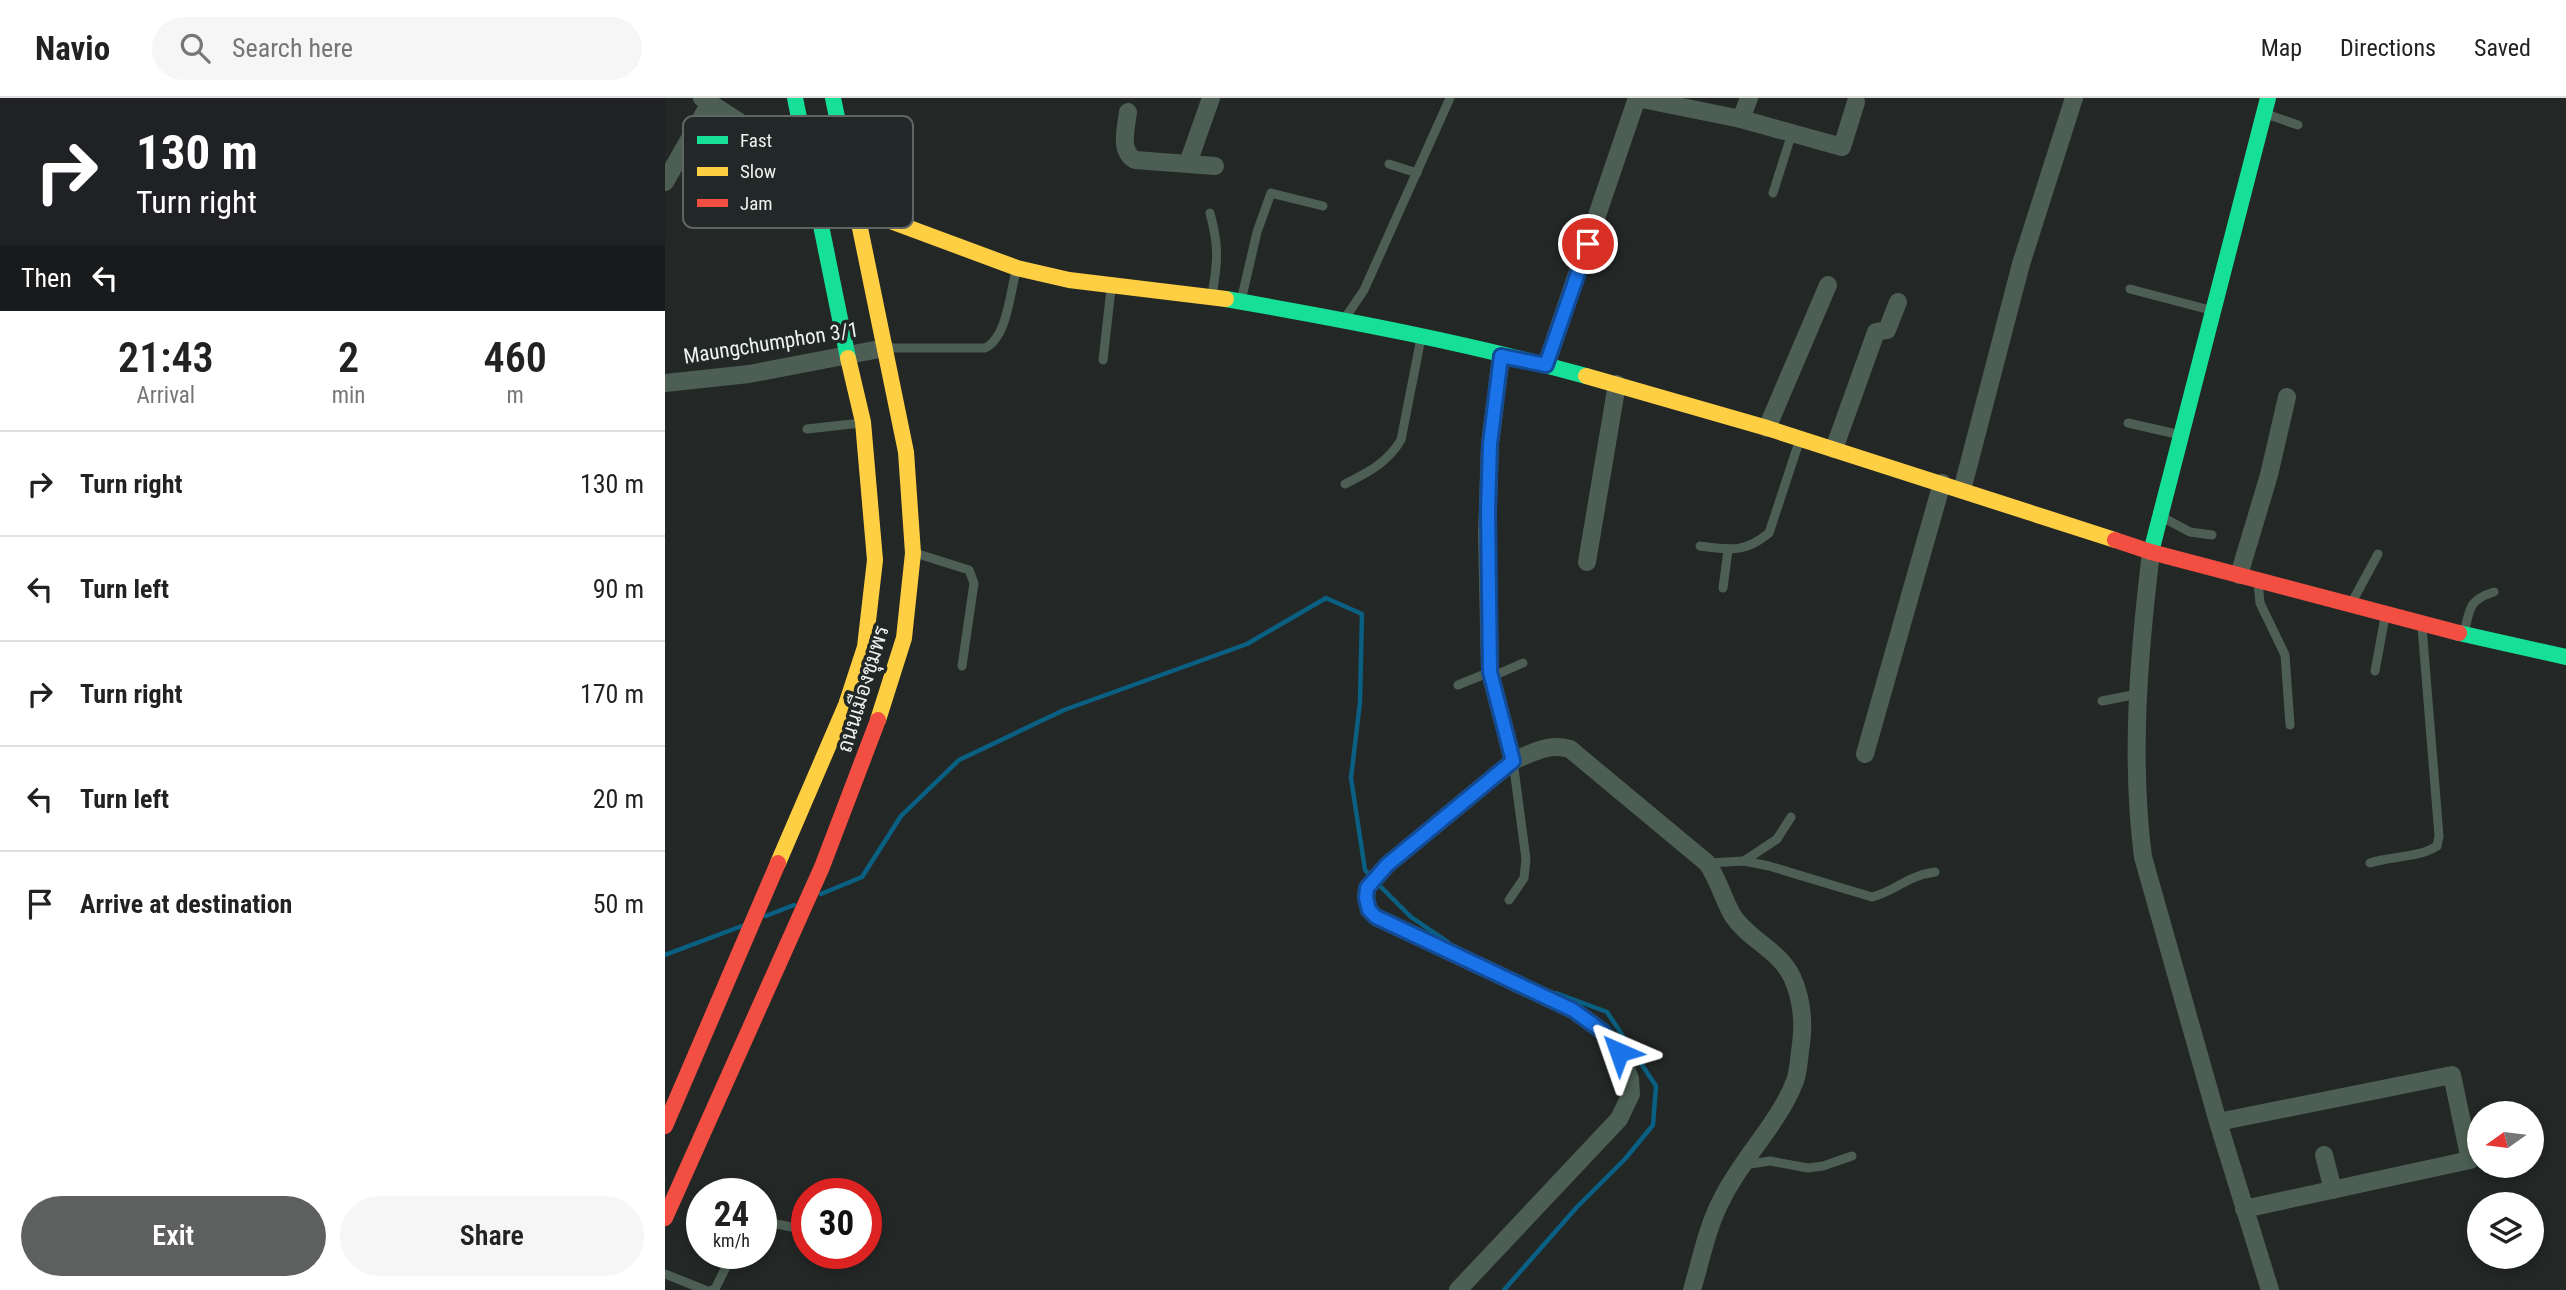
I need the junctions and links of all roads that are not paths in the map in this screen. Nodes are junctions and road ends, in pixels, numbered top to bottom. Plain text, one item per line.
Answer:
1 (795, 98) edge
2 (833, 98) edge
3 (1211, 98) edge
4 (1450, 98) edge
5 (1637, 98) edge
6 (1749, 98) edge
7 (2074, 98) edge
8 (706, 101) edge
9 (1856, 102) dead end
10 (2266, 106) edge
11 (1128, 112) dead end
12 (730, 116) edge
13 (798, 116) edge
14 (837, 116) edge
15 (1741, 119) junction
16 (2298, 125) dead end
17 (1792, 133) junction
18 (683, 146) edge
19 (1188, 163) junction
20 (1389, 164) dead end
21 (1215, 166) dead end
22 (1417, 173) junction
23 (665, 182) edge
24 (1773, 193) dead end
25 (1323, 206) dead end
26 (1210, 213) dead end
27 (821, 228) edge
28 (860, 228) edge
29 (909, 228) edge
30 (1017, 268) junction
31 (1828, 285) dead end
32 (1112, 287) junction
33 (2130, 289) dead end
34 (1212, 297) junction
35 (1898, 302) dead end
36 (1241, 303) junction
37 (2212, 311) junction
38 (1345, 320) junction
39 (1421, 338) junction
40 (885, 348) junction
41 (847, 355) junction
42 (1501, 356) junction
43 (1103, 360) dead end
44 (1546, 365) junction
45 (665, 383) edge
46 (1617, 384) junction
47 (2287, 397) dead end
48 (863, 422) junction
49 (2128, 423) dead end
50 (1767, 428) junction
51 (807, 429) dead end
52 (2181, 435) junction
53 (1800, 439) junction
54 (1834, 449) junction
55 (1942, 483) junction
56 (1346, 484) dead end
57 (1962, 489) junction
58 (2161, 516) junction
59 (2211, 536) dead end
60 (1700, 546) dead end
61 (1728, 550) junction
62 (913, 552) junction
63 (2151, 552) junction
64 (2378, 554) dead end
65 (1587, 562) dead end
66 (2239, 575) junction
67 (2257, 580) junction
68 (1723, 588) dead end
69 (2494, 592) dead end
70 (2350, 606) junction
71 (2385, 615) junction
72 (2422, 625) junction
73 (2464, 634) junction
74 (2566, 656) edge
75 (1523, 663) dead end
76 (962, 666) dead end
77 (2375, 671) dead end
78 (1490, 674) junction
79 (1458, 685) dead end
80 (2138, 694) junction
81 (2102, 701) dead end
82 (2290, 725) dead end
83 (1865, 754) dead end
84 (1513, 761) junction
85 (1791, 817) dead end
86 (1744, 862) junction
87 (1707, 863) junction
88 (2370, 863) dead end
89 (1935, 872) dead end
90 (1509, 900) dead end
91 (2218, 1122) junction
92 (665, 1126) edge
93 (2324, 1154) dead end
94 (1852, 1156) dead end
95 (1742, 1165) junction
96 (2333, 1190) junction
97 (2244, 1209) junction
98 (665, 1219) edge
99 (724, 1269) edge
100 (665, 1274) edge
101 (712, 1290) edge
102 (1458, 1290) edge
103 (1692, 1290) edge
104 (2270, 1290) edge

1 - 13 street, ถนนเมืองชุมพร
2 - 14 street, ถนนเมืองชุมพร
3 - 19 street
4 - 22 lane
5 - 15 street
5 - 44 street
6 - 15 street
7 - 57 street
8 - 12 street
9 - 17 street
10 - 16 lane
10 - 37 street
11 - 19 street
15 - 17 street
17 - 24 lane
18 - 23 street
19 - 21 street
20 - 22 lane
22 - 38 lane
25 - 36 lane
26 - 34 lane
27 - 41 street, ถนนเมืองชุมพร
28 - 40 street, ถนนเมืองชุมพร
29 - 30 street
30 - 32 street
30 - 40 lane
31 - 50 street
32 - 34 street
32 - 43 lane
33 - 37 lane
34 - 36 street
35 - 54 street
36 - 38 street
37 - 52 street
38 - 39 street
39 - 42 street
39 - 56 lane
40 - 41 street, Maungchumphon 3/1
40 - 62 street, ถนนเมืองชุมพร
41 - 45 street, Maungchumphon 3/1
41 - 48 street, ถนนเมืองชุมพร
42 - 44 street
42 - 78 street
44 - 46 street
46 - 50 street
46 - 65 street
47 - 66 street
48 - 51 lane
48 - 92 street, ถนนเมืองชุมพร
49 - 52 lane
50 - 53 street
52 - 58 street
53 - 54 street
53 - 61 lane
54 - 55 street
55 - 57 street
55 - 83 street
57 - 63 street
58 - 59 lane
58 - 63 street
60 - 61 lane
61 - 68 lane
62 - 76 lane
62 - 98 street, ถนนเมืองชุมพร
63 - 66 street
63 - 80 street
64 - 70 lane
66 - 67 street
67 - 70 street
67 - 82 lane
69 - 73 lane
70 - 71 street
71 - 72 street
71 - 77 lane
72 - 73 street
72 - 88 lane
73 - 74 street
75 - 78 lane
78 - 79 lane
78 - 84 street
80 - 81 lane
80 - 91 street
84 - 87 street
84 - 90 lane
84 - 102 street
85 - 86 lane
86 - 87 lane
86 - 89 lane
87 - 95 street
91 - 96 street
91 - 97 street
93 - 96 street
94 - 95 lane
95 - 103 street
96 - 97 street
97 - 104 street
99 - 101 lane
100 - 101 lane

